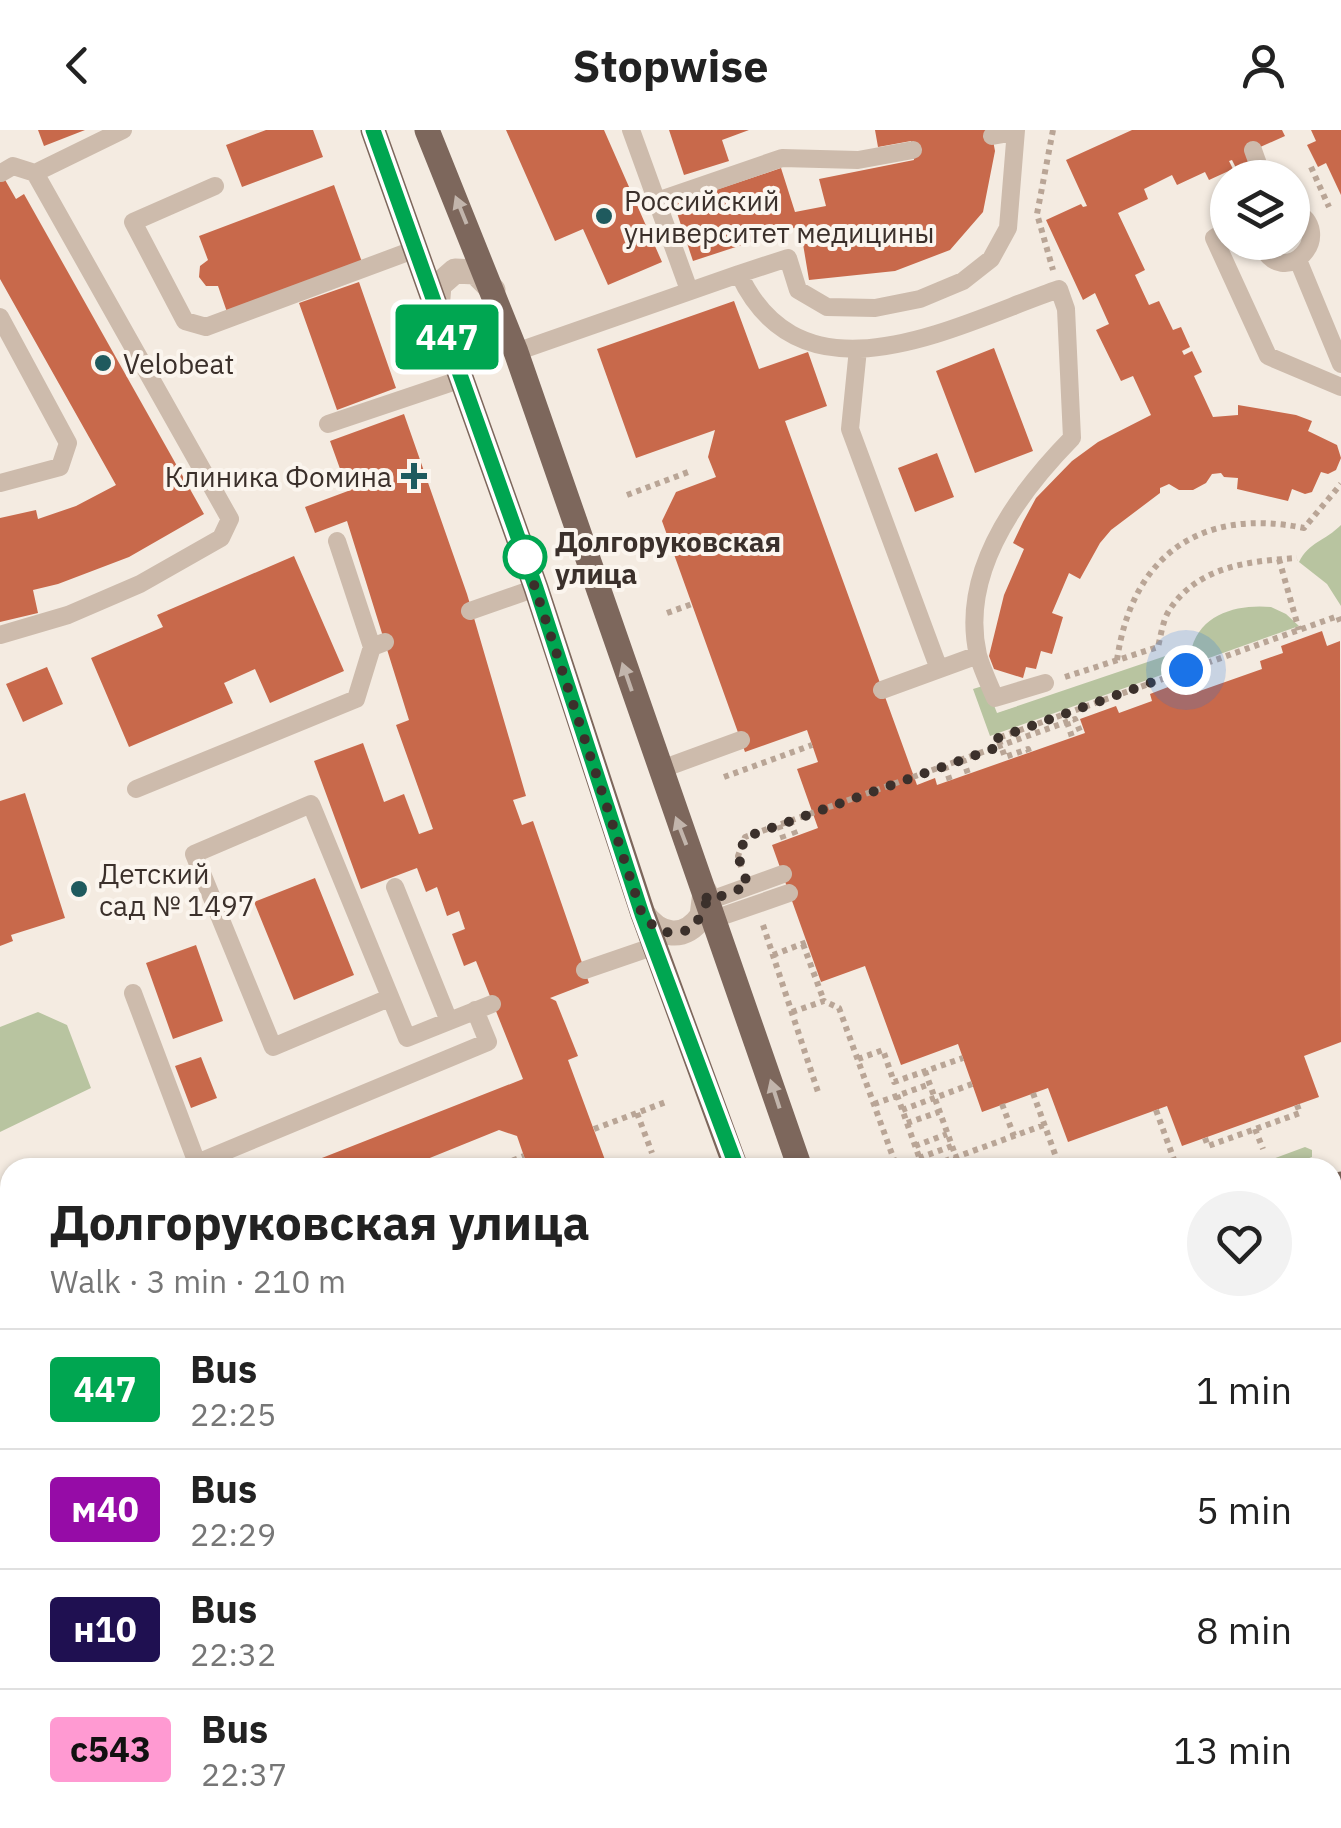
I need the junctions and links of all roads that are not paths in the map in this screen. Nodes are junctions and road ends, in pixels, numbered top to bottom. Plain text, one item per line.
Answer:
1 (124, 130) edge
2 (373, 130) edge
3 (427, 130) edge
4 (631, 130) edge
5 (1016, 131) edge
6 (992, 136) dead end
7 (913, 150) dead end
8 (1253, 150) dead end
9 (1257, 160) edge
10 (1, 173) edge
11 (35, 173) junction
12 (214, 186) dead end
13 (657, 201) junction
14 (416, 249) junction
15 (1224, 260) edge
16 (1273, 260) edge
17 (1298, 260) joint
18 (739, 274) junction
19 (493, 290) junction
20 (689, 290) junction
21 (437, 310) junction
22 (0, 317) edge
23 (858, 349) junction
24 (516, 352) junction
25 (1341, 364) edge
26 (462, 378) junction
27 (1341, 387) edge
28 (328, 424) dead end
29 (0, 482) edge
30 (337, 541) dead end
31 (536, 588) junction
32 (470, 611) dead end
33 (0, 635) edge
34 (978, 655) junction
35 (939, 670) junction
36 (1045, 683) road end
37 (882, 690) dead end
38 (741, 740) dead end
39 (659, 770) junction
40 (136, 789) dead end
41 (783, 874) dead end
42 (395, 887) dead end
43 (790, 892) dead end
44 (752, 896) junction
45 (709, 904) junction
46 (642, 914) junction
47 (655, 946) junction
48 (585, 970) dead end
49 (133, 993) dead end
50 (390, 998) junction
51 (449, 1021) junction
52 (189, 1158) edge
53 (208, 1158) edge
54 (732, 1158) edge
55 (797, 1158) edge

1 - 11 lane
2 - 14 main road
19 -> 3 main road
4 - 13 lane
5 - 6 lane
5 - 18 lane
7 - 13 lane
8 - 9 lane
10 - 11 lane
11 - 33 lane
12 - 14 lane
13 - 20 lane
14 - 21 main road
15 - 27 lane
16 - 17 lane
17 - 25 lane
18 - 20 lane
18 - 23 lane
19 - 21 street
19 - 24 main road
20 - 24 lane
21 - 26 main road
22 - 29 lane
23 - 34 lane
23 - 35 lane
39 -> 24 main road
26 - 28 lane
26 - 31 main road
30 - 40 lane
31 - 32 lane
31 - 46 main road
34 - 35 lane
34 - 36 lane
35 - 37 lane
38 - 39 lane
45 -> 39 main road
41 - 44 lane
42 - 51 lane
43 - 44 lane
44 - 45 lane
45 - 46 street
55 -> 45 main road
46 - 47 main road
47 - 48 lane
47 - 54 main road
49 - 52 lane
50 - 50 lane
50 - 51 lane
51 - 53 lane

